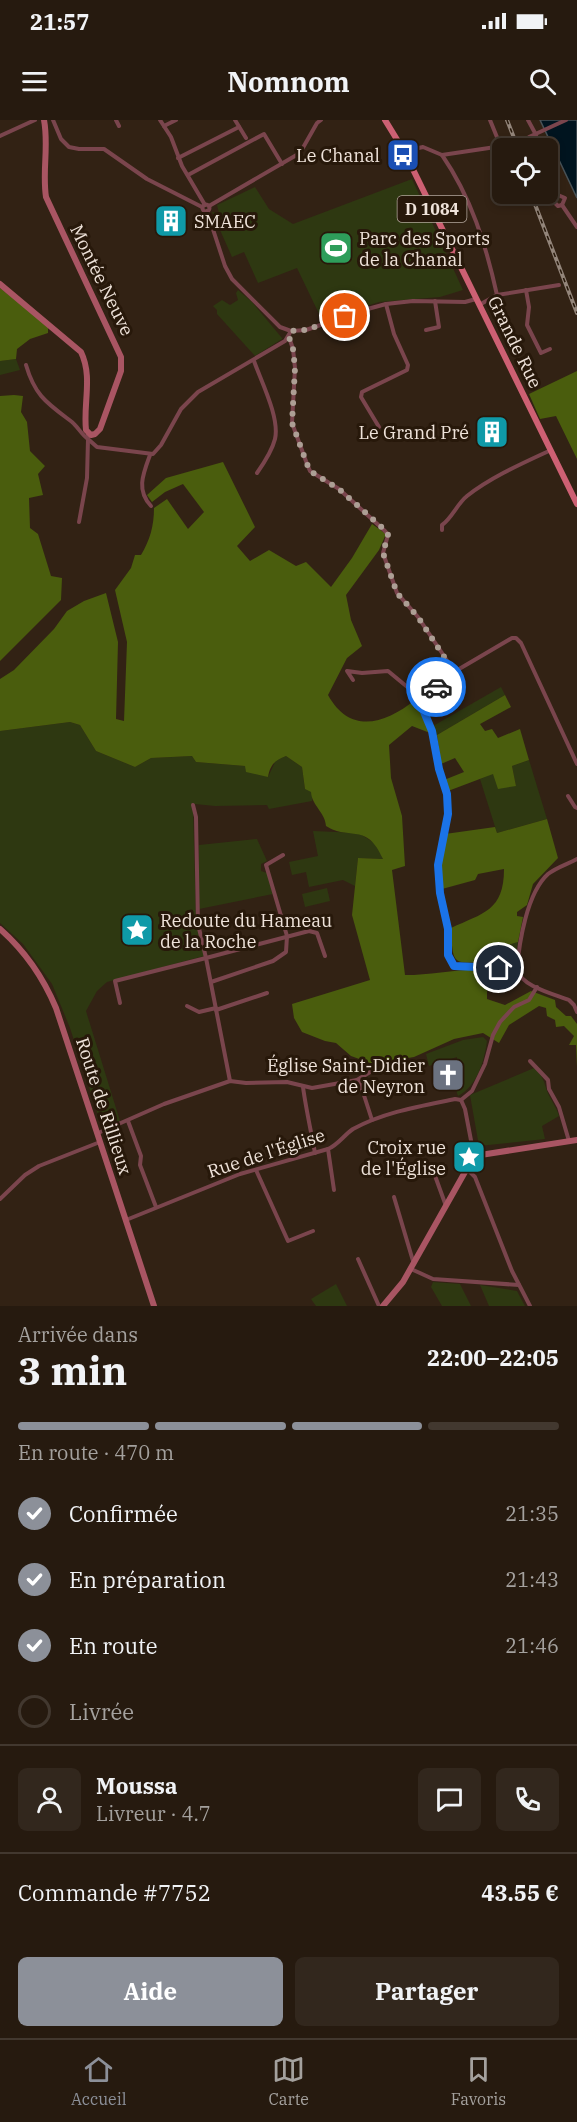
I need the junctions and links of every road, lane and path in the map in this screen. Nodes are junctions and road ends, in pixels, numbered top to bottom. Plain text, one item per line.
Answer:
1 (34, 120) edge
2 (44, 120) edge
3 (53, 120) edge
4 (116, 120) edge
5 (161, 120) edge
6 (176, 120) edge
7 (236, 120) edge
8 (321, 120) edge
9 (385, 120) edge
10 (490, 120) edge
11 (528, 120) edge
12 (566, 120) edge
13 (119, 126) dead end
14 (165, 126) junction
15 (239, 127) junction
16 (0, 136) edge
17 (246, 138) dead end
18 (497, 138) edge
19 (528, 138) edge
20 (538, 138) edge
21 (492, 148) edge
22 (404, 151) junction
23 (442, 155) junction
24 (178, 158) junction
25 (282, 164) junction
26 (188, 176) junction
27 (558, 195) edge
28 (556, 204) edge
29 (562, 205) junction
30 (206, 207) junction
31 (577, 227) edge
32 (0, 284) edge
33 (559, 285) dead end
34 (526, 290) junction
35 (497, 295) junction
36 (435, 301) junction
37 (478, 302) junction
38 (386, 304) junction
39 (426, 330) dead end
40 (291, 331) junction
41 (289, 337) junction
42 (550, 349) dead end
43 (254, 361) junction
44 (26, 365) dead end
45 (379, 427) dead end
46 (88, 436) junction
47 (551, 450) junction
48 (150, 455) junction
49 (257, 473) dead end
50 (577, 504) edge
51 (151, 506) dead end
52 (79, 522) dead end
53 (442, 530) dead end
54 (454, 672) junction
55 (353, 680) dead end
56 (417, 695) junction
57 (577, 764) edge
58 (568, 796) dead end
59 (193, 805) dead end
60 (577, 808) edge
61 (283, 855) dead end
62 (577, 859) edge
63 (0, 929) edge
64 (286, 936) junction
65 (325, 956) dead end
66 (206, 958) junction
67 (517, 970) junction
68 (211, 982) junction
69 (537, 987) junction
70 (267, 993) dead end
71 (120, 1003) dead end
72 (187, 1006) dead end
73 (216, 1009) junction
74 (577, 1012) edge
75 (530, 1060) dead end
76 (389, 1068) dead end
77 (357, 1080) junction
78 (230, 1082) junction
79 (303, 1087) junction
80 (461, 1100) junction
81 (372, 1120) junction
82 (128, 1121) junction
83 (98, 1133) junction
84 (577, 1139) edge
85 (100, 1141) junction
86 (569, 1141) junction
87 (328, 1149) junction
88 (315, 1153) junction
89 (474, 1156) junction
90 (444, 1165) dead end
91 (256, 1170) junction
92 (468, 1170) junction
93 (334, 1190) dead end
94 (394, 1197) dead end
95 (0, 1199) edge
96 (446, 1206) junction
97 (156, 1207) junction
98 (126, 1220) junction
99 (313, 1231) dead end
100 (358, 1259) dead end
101 (413, 1261) junction
102 (410, 1269) junction
103 (519, 1285) junction
104 (154, 1306) edge
105 (381, 1306) edge
106 (530, 1306) edge

1 - 16 street
2 - 46 street, Montée Neuve
3 - 30 street
4 - 13 street
5 - 14 street
6 - 14 street
7 - 15 street
8 - 25 street
9 - 22 main road, Grande Rue / D 1084
10 - 18 street
11 - 20 street
12 - 19 street, bridge
14 - 24 street
15 - 17 street
15 - 24 street
21 - 23 street
22 - 23 street
22 - 37 main road, Grande Rue / D 1084
23 - 35 street
24 - 26 street
25 - 26 street
25 - 30 street
26 - 30 street
27 - 29 street
28 - 29 street
29 - 31 street
30 - 40 street
32 - 46 street
33 - 34 street
34 - 35 street
34 - 42 street
35 - 37 street
36 - 37 street
36 - 38 street
36 - 39 street
37 - 47 main road, Grande Rue / D 1084
38 - 40 street
38 - 45 street
40 - 41 street
41 - 43 street
41 - 54 street
43 - 48 street
43 - 49 street
44 - 46 street
46 - 48 street
46 - 52 street
47 - 50 main road, D 1084
47 - 53 street
48 - 51 street
54 - 56 street
54 - 57 street
55 - 56 street
56 - 67 street
58 - 60 street
59 - 66 street
61 - 64 street
62 - 67 street
63 - 83 street, Route de Rillieux
64 - 65 street
64 - 66 street
64 - 68 street
66 - 68 street
66 - 71 street
67 - 69 street
68 - 73 street
69 - 74 street
69 - 80 street
70 - 73 street
72 - 73 street
73 - 78 street
75 - 86 street
76 - 77 street
77 - 79 street
77 - 81 street
78 - 79 street
78 - 82 street
79 - 88 street
80 - 81 street, Rue de l'Église
80 - 89 street
81 - 87 street, Rue de l'Église
82 - 83 street
82 - 97 street
83 - 85 street, Route de Rillieux
84 - 86 street
85 - 95 street
85 - 98 street, Route de Rillieux
86 - 89 street
87 - 88 street, Rue de l'Église
87 - 93 street
88 - 91 street, Rue de l'Église
89 - 92 street
90 - 96 street
91 - 97 street, Rue de l'Église
91 - 99 street
92 - 96 street
92 - 103 street
94 - 101 street
96 - 101 street
97 - 98 street, Rue de l'Église
98 - 104 street, Route de Rillieux
100 - 105 street
101 - 102 street
102 - 103 street
102 - 105 street
103 - 106 street

